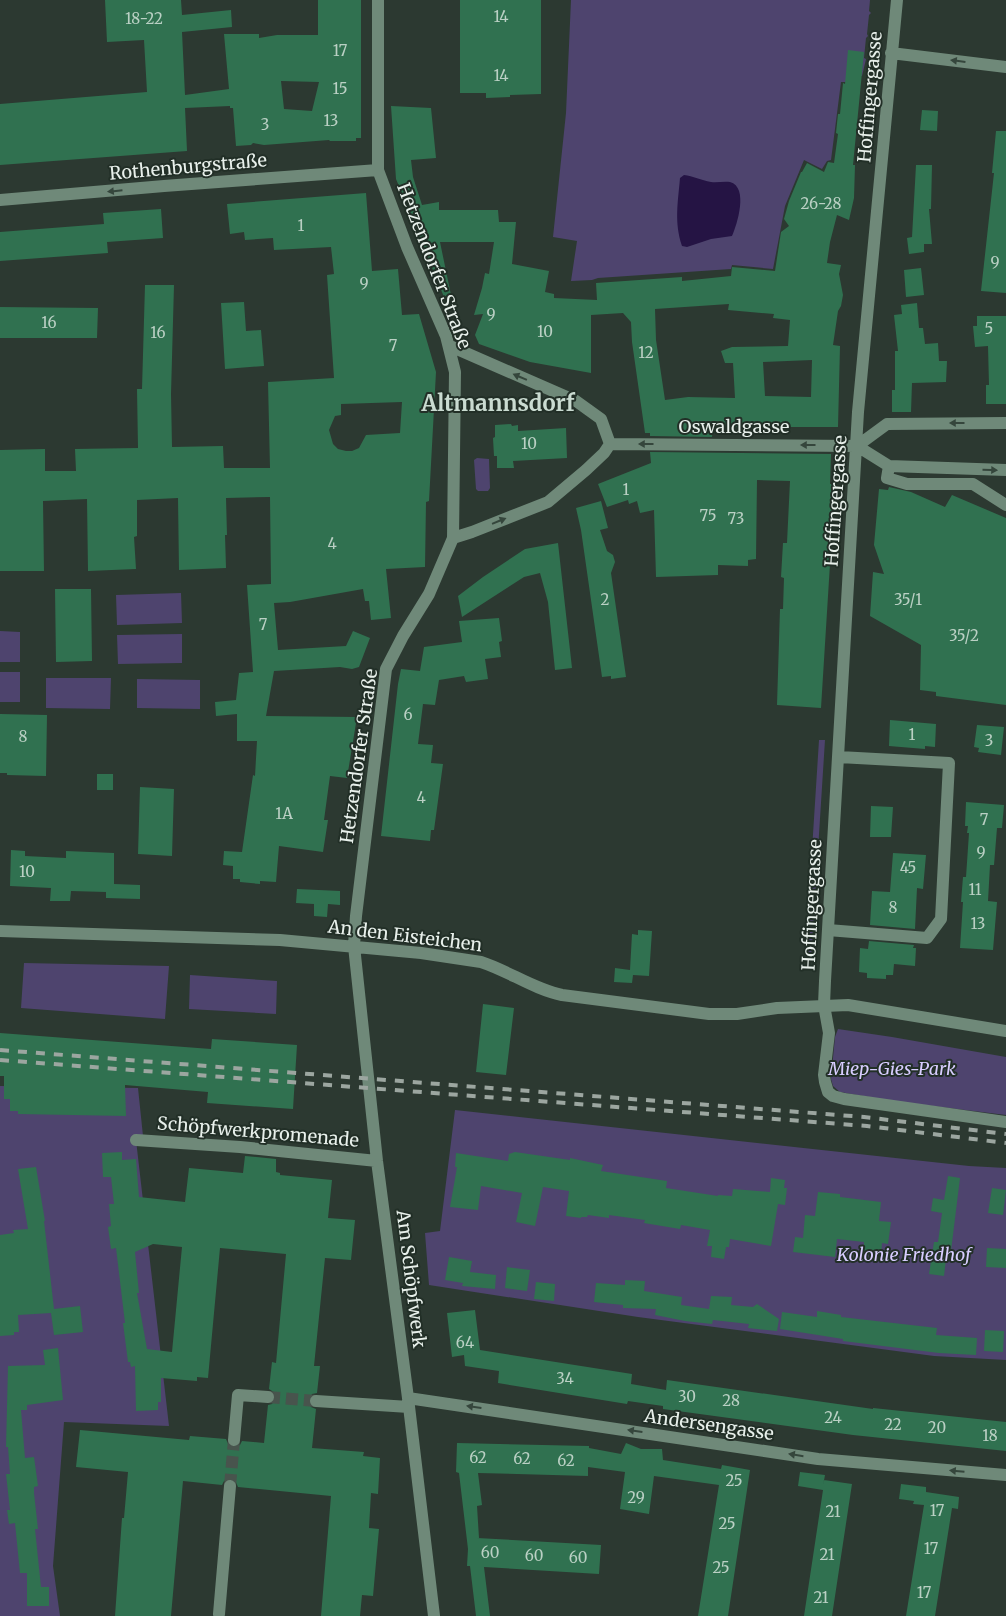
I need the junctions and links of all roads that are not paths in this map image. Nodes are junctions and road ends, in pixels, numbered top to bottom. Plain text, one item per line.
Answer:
1 (378, 0) edge
2 (897, 0) edge
3 (892, 53) junction
4 (1006, 67) edge
5 (378, 170) junction
6 (0, 200) edge
7 (450, 346) junction
8 (1006, 423) edge
9 (610, 444) junction
10 (857, 446) junction
11 (889, 466) junction
12 (1006, 470) edge
13 (1006, 505) edge
14 (453, 538) junction
15 (839, 757) junction
16 (828, 930) junction
17 (0, 931) edge
18 (354, 946) junction
19 (824, 1005) junction
20 (1006, 1032) edge
21 (1006, 1122) edge
22 (136, 1140) dead end
23 (377, 1161) junction
24 (268, 1398) tunnel mouth
25 (316, 1401) tunnel mouth
26 (409, 1402) junction
27 (234, 1440) tunnel mouth
28 (1006, 1475) edge
29 (230, 1486) tunnel mouth
30 (219, 1614) dead end
31 (434, 1616) edge

1 - 5 street, Hetzendorfer Straße
2 - 3 street, Hoffingergasse
4 -> 3 street
3 - 10 street, Hoffingergasse
5 -> 6 street, Rothenburgstraße
5 - 7 street, Hetzendorfer Straße
9 -> 7 street
7 - 14 street, Hetzendorfer Straße
8 -> 10 street
10 -> 9 street, Oswaldgasse
14 -> 9 street
10 - 11 street
10 - 15 street, Hoffingergasse
11 -> 12 street
11 - 13 street
14 - 18 street, Hetzendorfer Straße
15 - 16 street, Hoffingergasse
15 - 16 street
16 - 19 street, Hoffingergasse
17 - 18 street, An den Eisteichen
18 - 19 street, An den Eisteichen
18 - 23 street, Am Schöpfwerk
19 - 20 street, An den Eisteichen
19 - 21 street, Hoffingergasse
22 - 23 street, Schöpfwerkpromenade
23 - 26 street, Am Schöpfwerk
24 - 27 street
25 - 26 street, Andersengasse
28 -> 26 street, Andersengasse
26 - 31 street, Am Schöpfwerk
29 - 30 street

